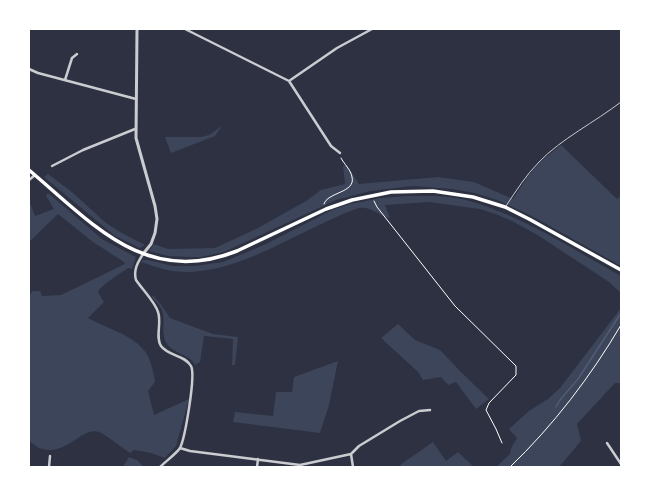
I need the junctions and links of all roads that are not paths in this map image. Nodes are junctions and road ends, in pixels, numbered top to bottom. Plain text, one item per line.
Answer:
1 (137, 29) edge
2 (185, 29) edge
3 (372, 29) edge
4 (77, 54) dead end
5 (29, 69) edge
6 (65, 80) junction
7 (289, 81) junction
8 (136, 99) junction
9 (621, 102) edge
10 (135, 129) junction
11 (340, 153) road end
12 (52, 166) dead end
13 (29, 170) edge
14 (35, 175) junction
15 (29, 180) edge
16 (505, 207) junction
17 (143, 254) junction
18 (620, 270) edge
19 (430, 410) dead end
20 (607, 443) dead end
21 (180, 448) junction
22 (351, 454) junction
23 (50, 456) dead end
24 (258, 459) junction
25 (621, 464) edge
26 (49, 467) edge
27 (160, 467) edge
28 (257, 467) edge
29 (353, 467) edge

1 - 8 street
2 - 7 street
3 - 7 street
4 - 6 street
5 - 6 street
6 - 8 street
7 - 11 street
8 - 10 street
9 - 16 lane
10 - 12 street
10 - 17 street
13 - 14 main road
14 - 15 street
14 - 17 main road
16 - 17 main road
16 - 18 main road
17 - 21 street
19 - 22 street
20 - 25 street
21 - 24 street
21 - 27 street
22 - 24 street
22 - 29 street
23 - 26 street
24 - 28 street

